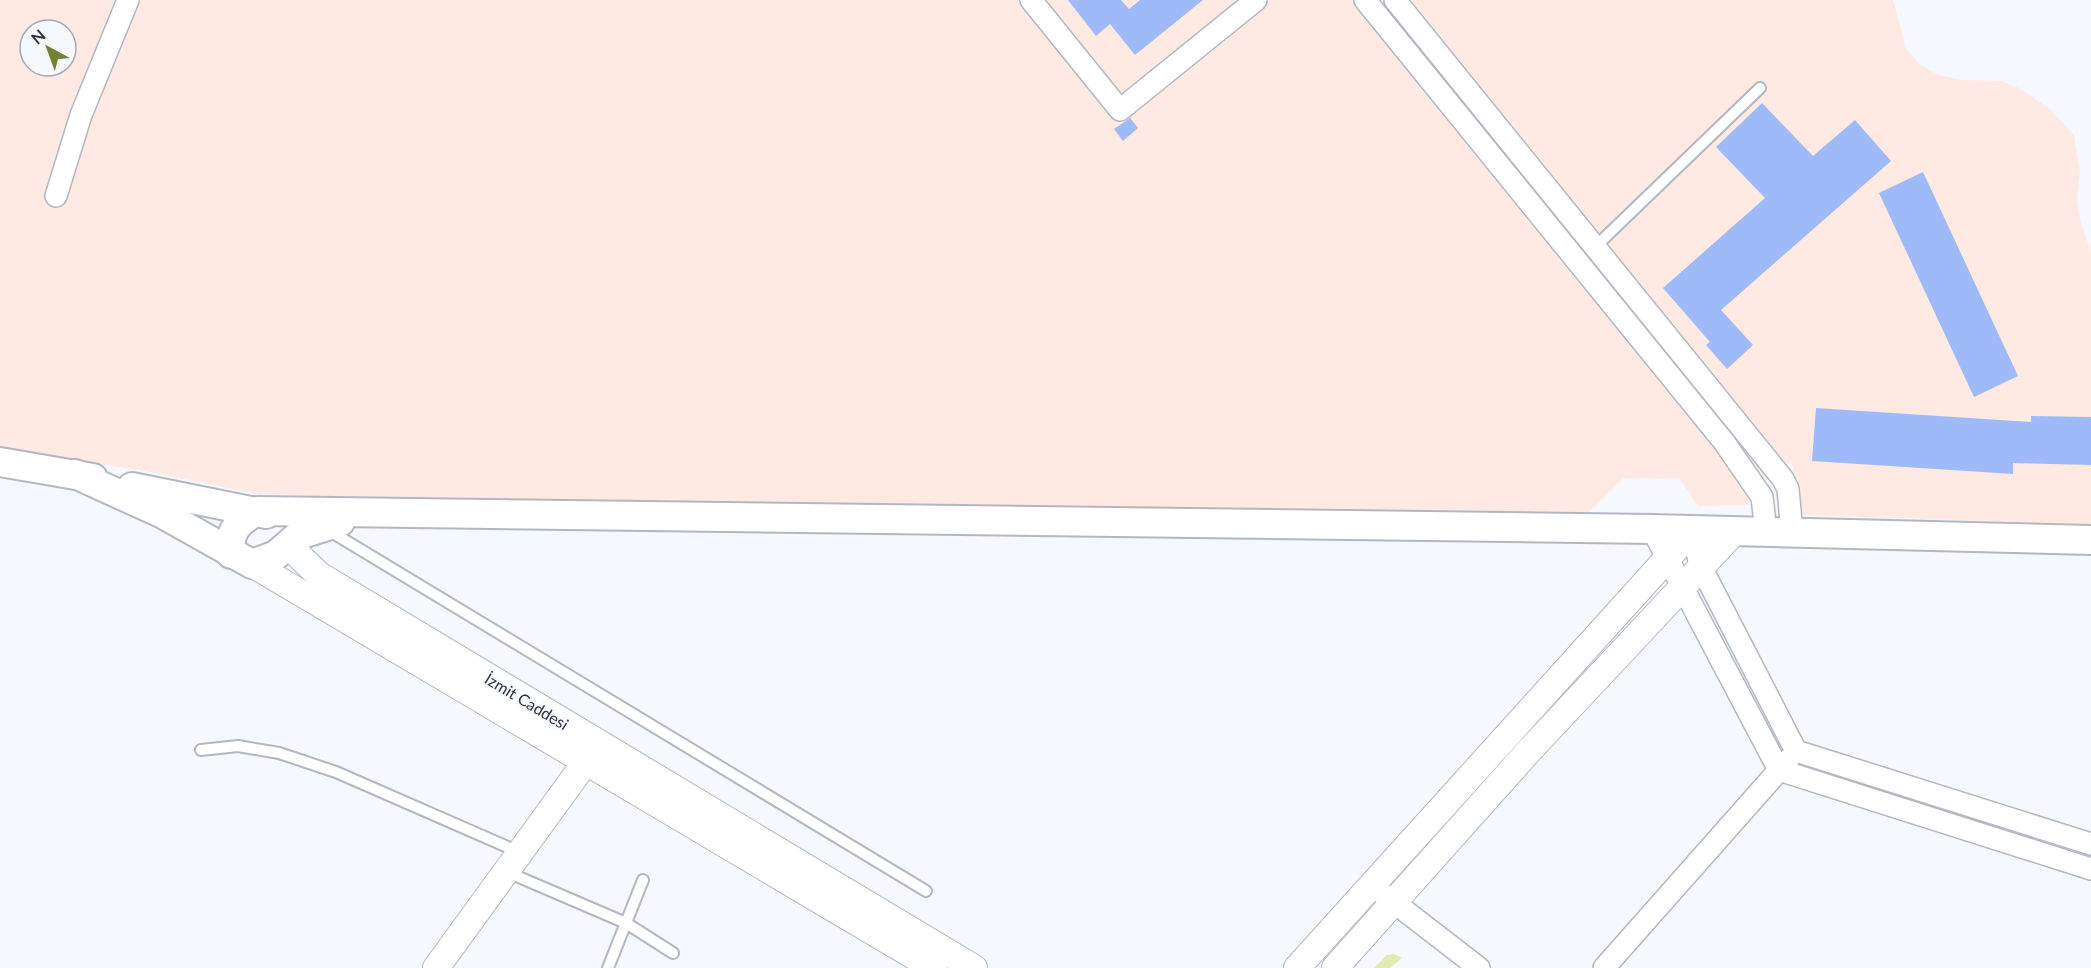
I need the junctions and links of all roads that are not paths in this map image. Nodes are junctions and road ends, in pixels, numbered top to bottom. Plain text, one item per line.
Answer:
1 (128, 0) edge
2 (1031, 0) edge
3 (1256, 0) edge
4 (1365, 0) edge
5 (1395, 0) edge
6 (1760, 88) dead end
7 (56, 196) dead end
8 (1595, 247) junction
9 (0, 462) edge
10 (75, 474) junction
11 (258, 511) junction
12 (425, 514) junction
13 (321, 526) junction
14 (1652, 529) junction
15 (1692, 531) junction
16 (1735, 531) junction
17 (1779, 533) junction
18 (292, 540) junction
19 (2091, 540) edge
20 (241, 559) junction
21 (1667, 559) junction
22 (1700, 565) junction
23 (1681, 585) junction
24 (201, 750) dead end
25 (1796, 751) junction
26 (585, 763) junction
27 (1779, 770) junction
28 (2091, 844) edge
29 (514, 862) junction
30 (2091, 869) edge
31 (643, 880) dead end
32 (1372, 884) junction
33 (926, 891) dead end
34 (1393, 903) junction
35 (626, 923) junction
36 (673, 953) dead end
37 (436, 968) edge
38 (608, 968) edge
39 (934, 968) edge
40 (974, 968) edge
41 (1297, 968) edge
42 (1335, 968) edge
43 (1479, 968) edge
44 (1604, 968) edge

1 - 7 street
2 - 3 street
4 - 17 street
5 - 8 street
6 - 8 lane
8 - 17 street
9 - 10 main road, İzmit Caddesi
10 - 11 main road, İzmit Caddesi
10 - 20 main road, İzmit Caddesi
11 - 12 main road
11 - 18 main road, İzmit Caddesi
11 - 20 main road
12 - 13 main road
12 - 14 main road
13 - 18 main road
13 - 33 lane
14 - 15 main road
14 - 21 street
15 - 16 main road
15 - 21 street
15 - 22 street
16 - 17 main road
16 - 22 street
17 - 19 main road
18 - 20 main road
18 - 40 street, İzmit Caddesi
20 - 26 street, İzmit Caddesi
21 - 23 street
21 - 32 street
22 - 23 street
22 - 25 street
23 - 27 street
23 - 34 street
24 - 29 lane
25 - 27 street
25 - 28 street
26 - 29 street
26 - 39 street, İzmit Caddesi
27 - 30 street
27 - 44 street
29 - 35 lane
29 - 37 street
31 - 35 lane
32 - 34 street
32 - 41 street
34 - 42 street
34 - 43 street
35 - 36 lane
35 - 38 lane

